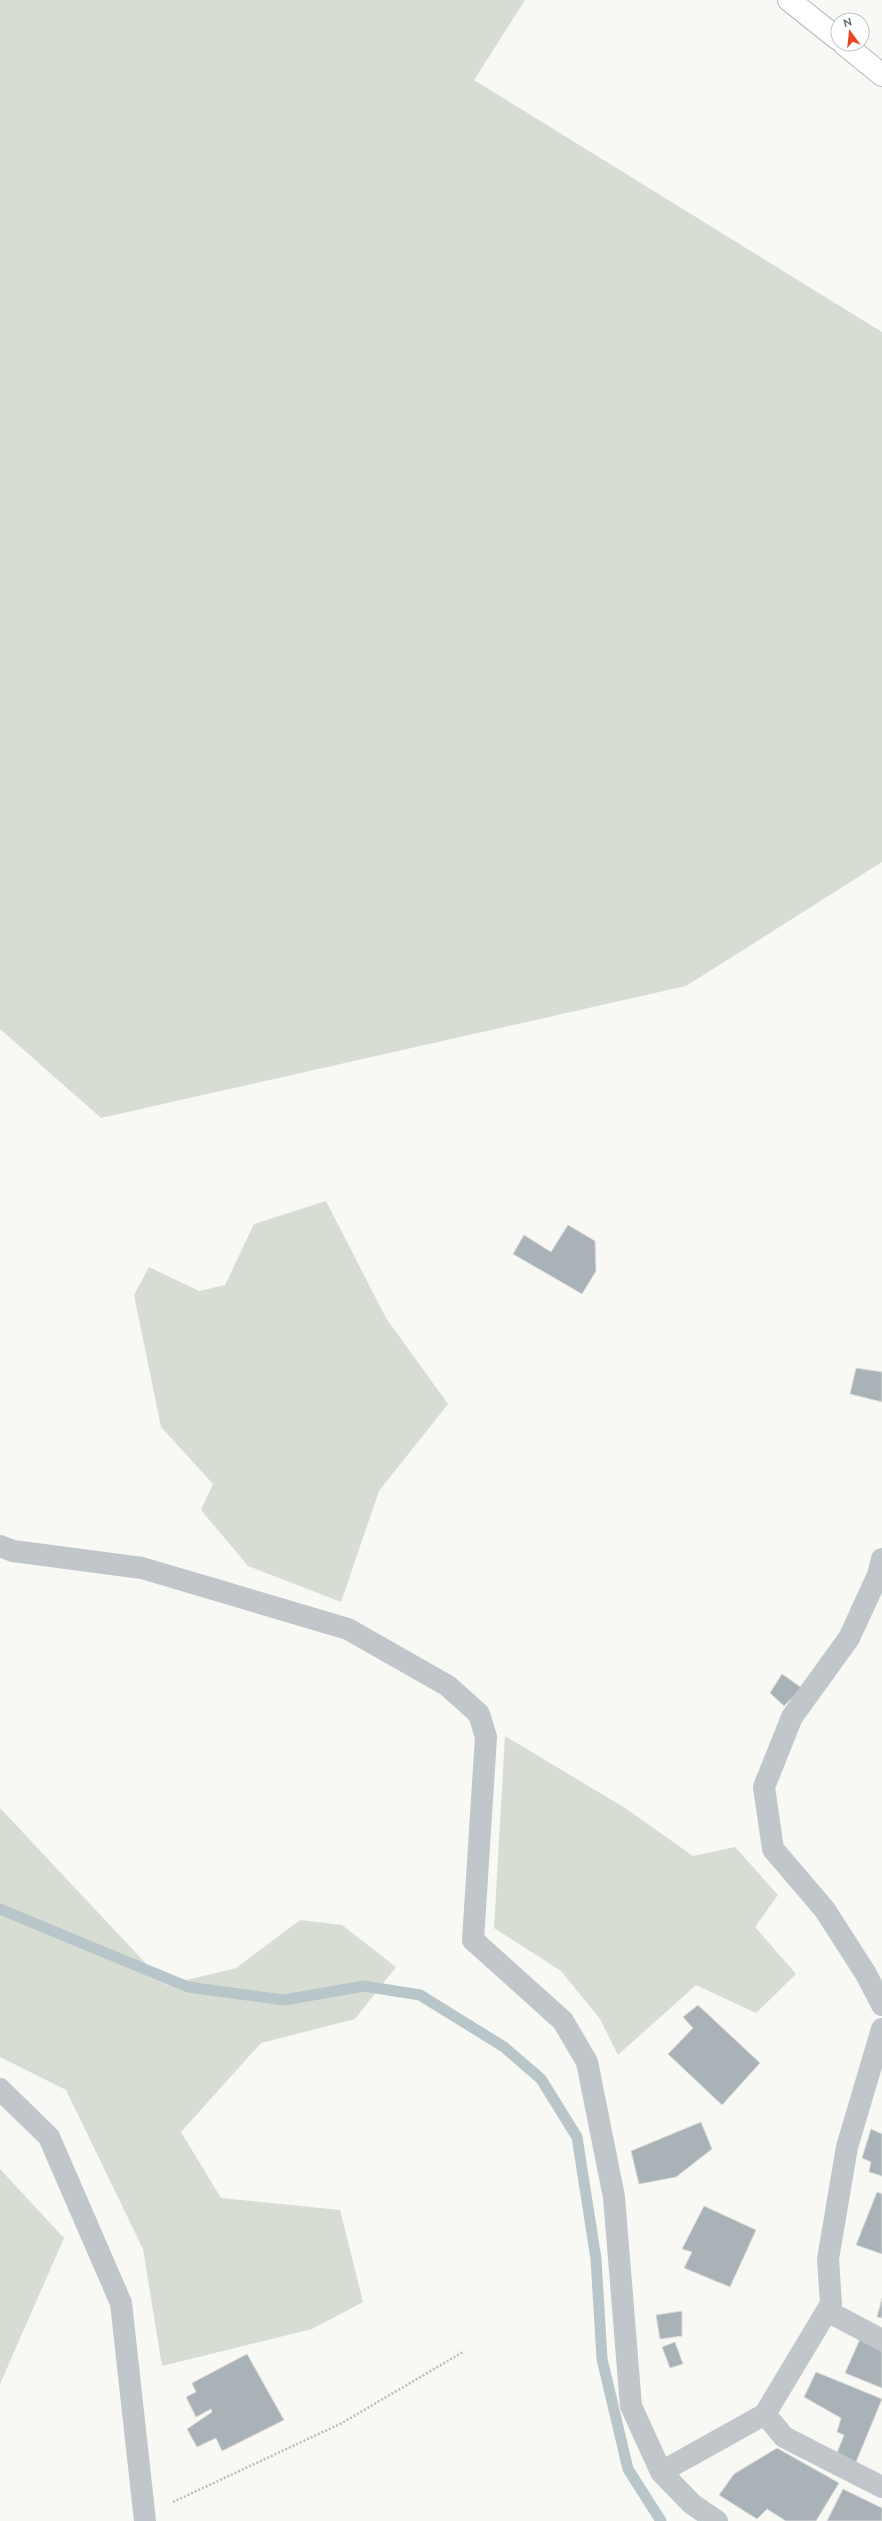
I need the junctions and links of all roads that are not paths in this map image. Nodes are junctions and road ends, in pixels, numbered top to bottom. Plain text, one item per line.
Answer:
1 (790, 0) edge
2 (830, 32) edge
3 (854, 52) edge
4 (882, 75) edge
5 (0, 1546) edge
6 (882, 1559) edge
7 (882, 2005) edge
8 (882, 2029) edge
9 (0, 2089) edge
10 (827, 2311) junction
11 (882, 2340) edge
12 (765, 2414) junction
13 (660, 2472) junction
14 (882, 2487) edge
15 (144, 2518) edge
16 (717, 2521) edge

1 - 2 main road
3 - 4 main road
5 - 13 street
6 - 7 street
8 - 10 street
9 - 15 street
10 - 11 street
10 - 12 street
12 - 13 street
12 - 14 street
13 - 16 street

